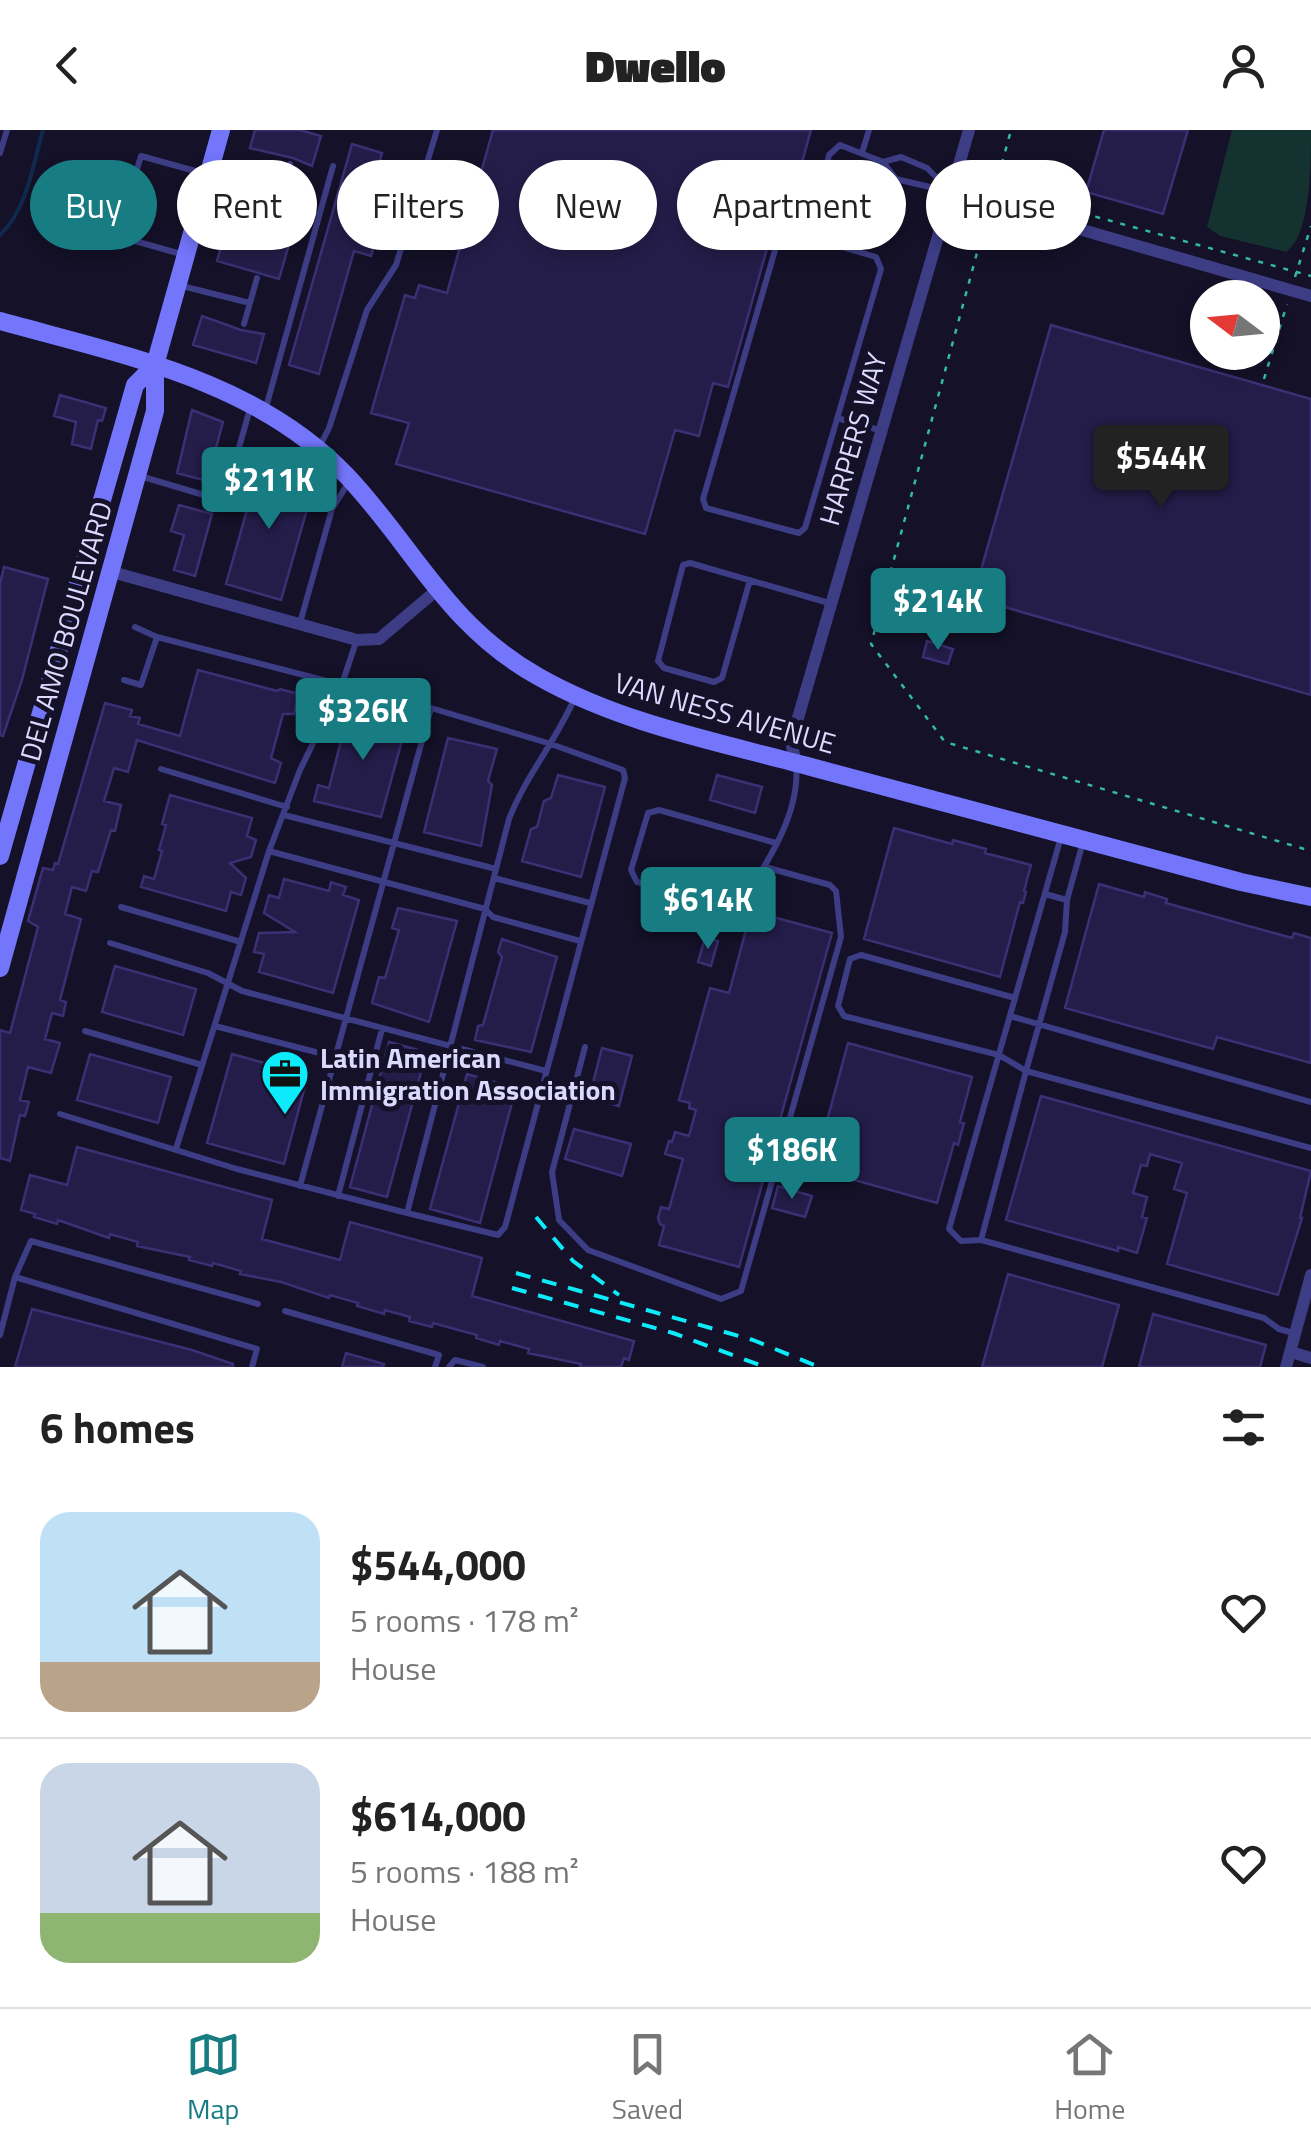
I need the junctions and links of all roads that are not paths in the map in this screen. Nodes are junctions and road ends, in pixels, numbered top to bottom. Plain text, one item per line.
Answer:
1 (7, 130) edge
2 (220, 130) edge
3 (437, 130) edge
4 (869, 130) edge
5 (969, 130) edge
6 (0, 153) edge
7 (862, 153) junction
8 (211, 160) edge
9 (828, 160) edge
10 (879, 160) edge
11 (891, 160) edge
12 (960, 160) edge
13 (177, 164) edge
14 (333, 166) dead end
15 (926, 167) edge
16 (1091, 233) edge
17 (185, 250) edge
18 (775, 250) edge
19 (853, 250) edge
20 (934, 250) edge
21 (184, 254) junction
22 (257, 278) dead end
23 (176, 284) junction
24 (1311, 296) edge
25 (250, 303) junction
26 (0, 321) edge
27 (244, 324) dead end
28 (154, 365) junction
29 (258, 408) junction
30 (838, 418) junction
31 (882, 430) junction
32 (317, 450) junction
33 (138, 476) junction
34 (350, 479) junction
35 (112, 572) junction
36 (750, 580) junction
37 (437, 590) junction
38 (831, 604) junction
39 (299, 624) junction
40 (135, 627) dead end
41 (157, 637) junction
42 (357, 640) junction
43 (124, 680) dead end
44 (342, 684) junction
45 (576, 696) junction
46 (431, 708) junction
47 (552, 744) junction
48 (796, 762) junction
49 (161, 769) dead end
50 (286, 811) junction
51 (1062, 834) junction
52 (1083, 840) junction
53 (393, 842) junction
54 (776, 842) junction
55 (269, 851) junction
56 (0, 856) edge
57 (764, 866) junction
58 (495, 873) junction
59 (384, 880) junction
60 (1045, 894) junction
61 (1311, 897) edge
62 (1067, 900) junction
63 (590, 903) junction
64 (121, 906) dead end
65 (485, 909) junction
66 (580, 941) junction
67 (241, 942) junction
68 (110, 943) dead end
69 (0, 968) edge
70 (228, 982) junction
71 (1015, 998) junction
72 (1010, 1016) junction
73 (345, 1019) junction
74 (1039, 1025) junction
75 (214, 1026) junction
76 (382, 1028) junction
77 (84, 1030) dead end
78 (451, 1047) junction
79 (585, 1047) dead end
80 (998, 1055) junction
81 (335, 1058) junction
82 (202, 1066) junction
83 (546, 1071) junction
84 (1026, 1071) junction
85 (1311, 1102) edge
86 (60, 1114) dead end
87 (1311, 1148) edge
88 (176, 1149) junction
89 (300, 1186) junction
90 (338, 1196) junction
91 (407, 1213) junction
92 (981, 1240) junction
93 (1311, 1275) edge
94 (15, 1278) junction
95 (258, 1304) dead end
96 (285, 1311) dead end
97 (1296, 1333) junction
98 (0, 1335) edge
99 (1291, 1352) junction
100 (1311, 1358) edge
101 (252, 1367) edge
102 (435, 1367) edge
103 (449, 1367) edge
104 (483, 1367) edge
105 (1286, 1367) edge

1 - 6 lane
2 - 8 main road, DEL AMO BOULEVARD
3 - 32 lane
4 - 7 lane
5 - 12 street, HARPERS WAY
7 - 9 lane
7 - 10 lane
11 - 15 lane
13 - 21 lane
14 - 29 lane
16 - 24 street
17 - 21 main road, DEL AMO BOULEVARD
18 - 30 lane
19 - 30 lane
20 - 31 street, HARPERS WAY
21 - 23 main road, DEL AMO BOULEVARD
22 - 25 lane
23 - 25 lane
23 - 28 main road, DEL AMO BOULEVARD
25 - 27 lane
26 - 28 main road, VAN NESS AVENUE
28 - 29 main road, VAN NESS AVENUE
28 - 33 main road, DEL AMO BOULEVARD
28 - 56 main road, DEL AMO BOULEVARD
29 - 32 main road, VAN NESS AVENUE
29 - 33 lane
30 - 31 lane
31 - 38 street, HARPERS WAY
32 - 34 main road, VAN NESS AVENUE
33 - 35 main road, DEL AMO BOULEVARD
34 - 37 main road, VAN NESS AVENUE
34 - 39 lane
35 - 39 street
35 - 69 main road, DEL AMO BOULEVARD
36 - 36 lane
36 - 38 lane
37 - 42 street
37 - 45 main road, VAN NESS AVENUE
38 - 48 street, HARPERS WAY
39 - 42 street
40 - 41 lane
41 - 43 lane
41 - 44 lane
42 - 44 lane
44 - 46 lane
44 - 50 lane
45 - 47 lane
45 - 48 main road, VAN NESS AVENUE
46 - 47 lane
46 - 53 lane
47 - 58 lane
47 - 63 lane
48 - 51 main road, VAN NESS AVENUE
48 - 54 lane
49 - 50 lane
50 - 53 lane
50 - 55 lane
51 - 52 main road, VAN NESS AVENUE
51 - 60 lane
52 - 61 main road, VAN NESS AVENUE
52 - 62 lane
53 - 58 lane
53 - 59 lane
54 - 57 lane
54 - 57 lane
55 - 59 lane
55 - 67 lane
57 - 79 lane
58 - 63 lane
58 - 65 lane
59 - 65 lane
59 - 73 lane
60 - 62 lane
60 - 71 lane
62 - 74 lane
63 - 66 lane
64 - 67 lane
65 - 66 lane
65 - 78 lane
66 - 83 lane
67 - 70 lane
68 - 70 lane
70 - 73 lane
70 - 75 lane
71 - 72 lane
71 - 80 lane
72 - 74 lane
72 - 80 lane
73 - 76 lane
73 - 81 lane
74 - 84 lane
74 - 85 lane
75 - 81 lane
75 - 82 lane
76 - 78 lane
76 - 90 lane
77 - 82 lane
78 - 83 lane
78 - 91 lane
80 - 84 lane
80 - 92 lane
81 - 89 lane
82 - 88 lane
83 - 91 lane
84 - 87 lane
84 - 92 lane
86 - 88 lane
88 - 89 lane
89 - 90 lane
90 - 91 lane
92 - 97 lane
93 - 97 street
94 - 95 lane
94 - 98 lane
94 - 101 lane
96 - 102 lane
97 - 99 street
99 - 100 street
99 - 105 street
103 - 104 lane

